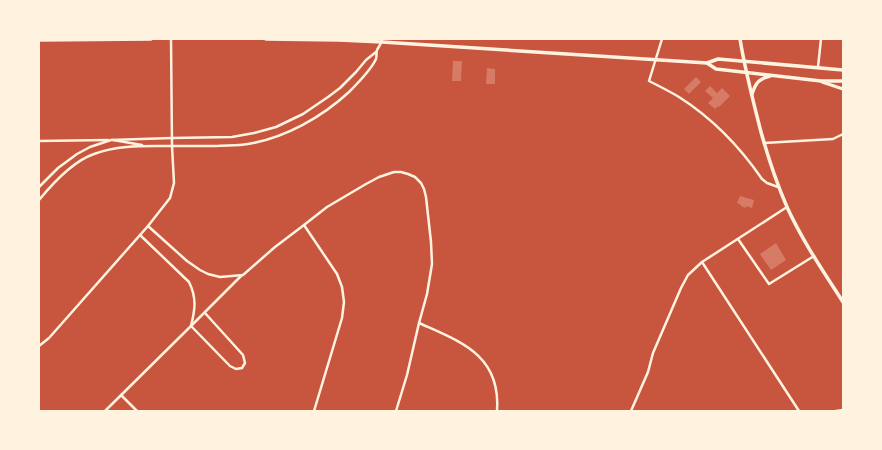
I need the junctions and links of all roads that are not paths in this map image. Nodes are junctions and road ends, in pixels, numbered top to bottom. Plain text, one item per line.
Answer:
1 (151, 39) edge
2 (171, 39) edge
3 (266, 39) edge
4 (662, 39) edge
5 (740, 39) edge
6 (821, 39) edge
7 (39, 40) edge
8 (50, 40) edge
9 (382, 41) edge
10 (377, 51) junction
11 (656, 59) junction
12 (744, 62) junction
13 (707, 63) junction
14 (818, 67) junction
15 (843, 70) edge
16 (746, 72) junction
17 (774, 75) junction
18 (821, 81) junction
19 (843, 81) edge
20 (843, 89) edge
21 (751, 95) junction
22 (843, 134) edge
23 (172, 138) junction
24 (111, 140) junction
25 (39, 141) edge
26 (764, 143) junction
27 (146, 146) junction
28 (172, 146) junction
29 (39, 187) edge
30 (778, 187) junction
31 (39, 200) edge
32 (787, 207) junction
33 (304, 225) junction
34 (148, 226) junction
35 (140, 235) junction
36 (738, 239) junction
37 (814, 256) junction
38 (702, 262) junction
39 (243, 275) junction
40 (843, 302) edge
41 (205, 313) junction
42 (419, 323) junction
43 (191, 326) junction
44 (39, 346) edge
45 (121, 395) junction
46 (843, 410) edge
47 (105, 411) edge
48 (137, 411) edge
49 (314, 411) edge
50 (396, 411) edge
51 (497, 411) edge
52 (631, 411) edge
53 (799, 411) edge
54 (836, 411) edge

1 - 8 main road
2 - 23 street
3 - 9 main road
4 - 11 street
5 - 12 main road
6 - 14 street
7 - 8 main road
9 - 10 street
9 - 11 main road
10 - 23 street
10 - 28 street
11 - 13 main road
11 - 30 street
12 - 13 main road
12 - 14 main road
12 - 16 main road
13 - 16 main road
14 - 15 main road
16 - 17 main road
16 - 21 main road
17 - 18 main road
17 - 21 main road
18 - 19 main road
18 - 20 main road
21 - 26 main road
22 - 26 street
23 - 24 street
23 - 28 street
24 - 25 street
24 - 27 street
24 - 29 street
26 - 30 main road
27 - 28 street
27 - 31 street
28 - 34 street
30 - 32 main road
32 - 36 street
32 - 37 main road
33 - 39 street
33 - 42 street
33 - 49 street
34 - 35 street
34 - 39 street
35 - 43 street
35 - 44 street
36 - 37 street
36 - 38 street
37 - 40 main road
38 - 52 street
38 - 53 street
39 - 41 street
41 - 43 street
41 - 43 street
42 - 50 street
42 - 51 street
43 - 45 street
45 - 47 street
45 - 48 street
46 - 54 street

